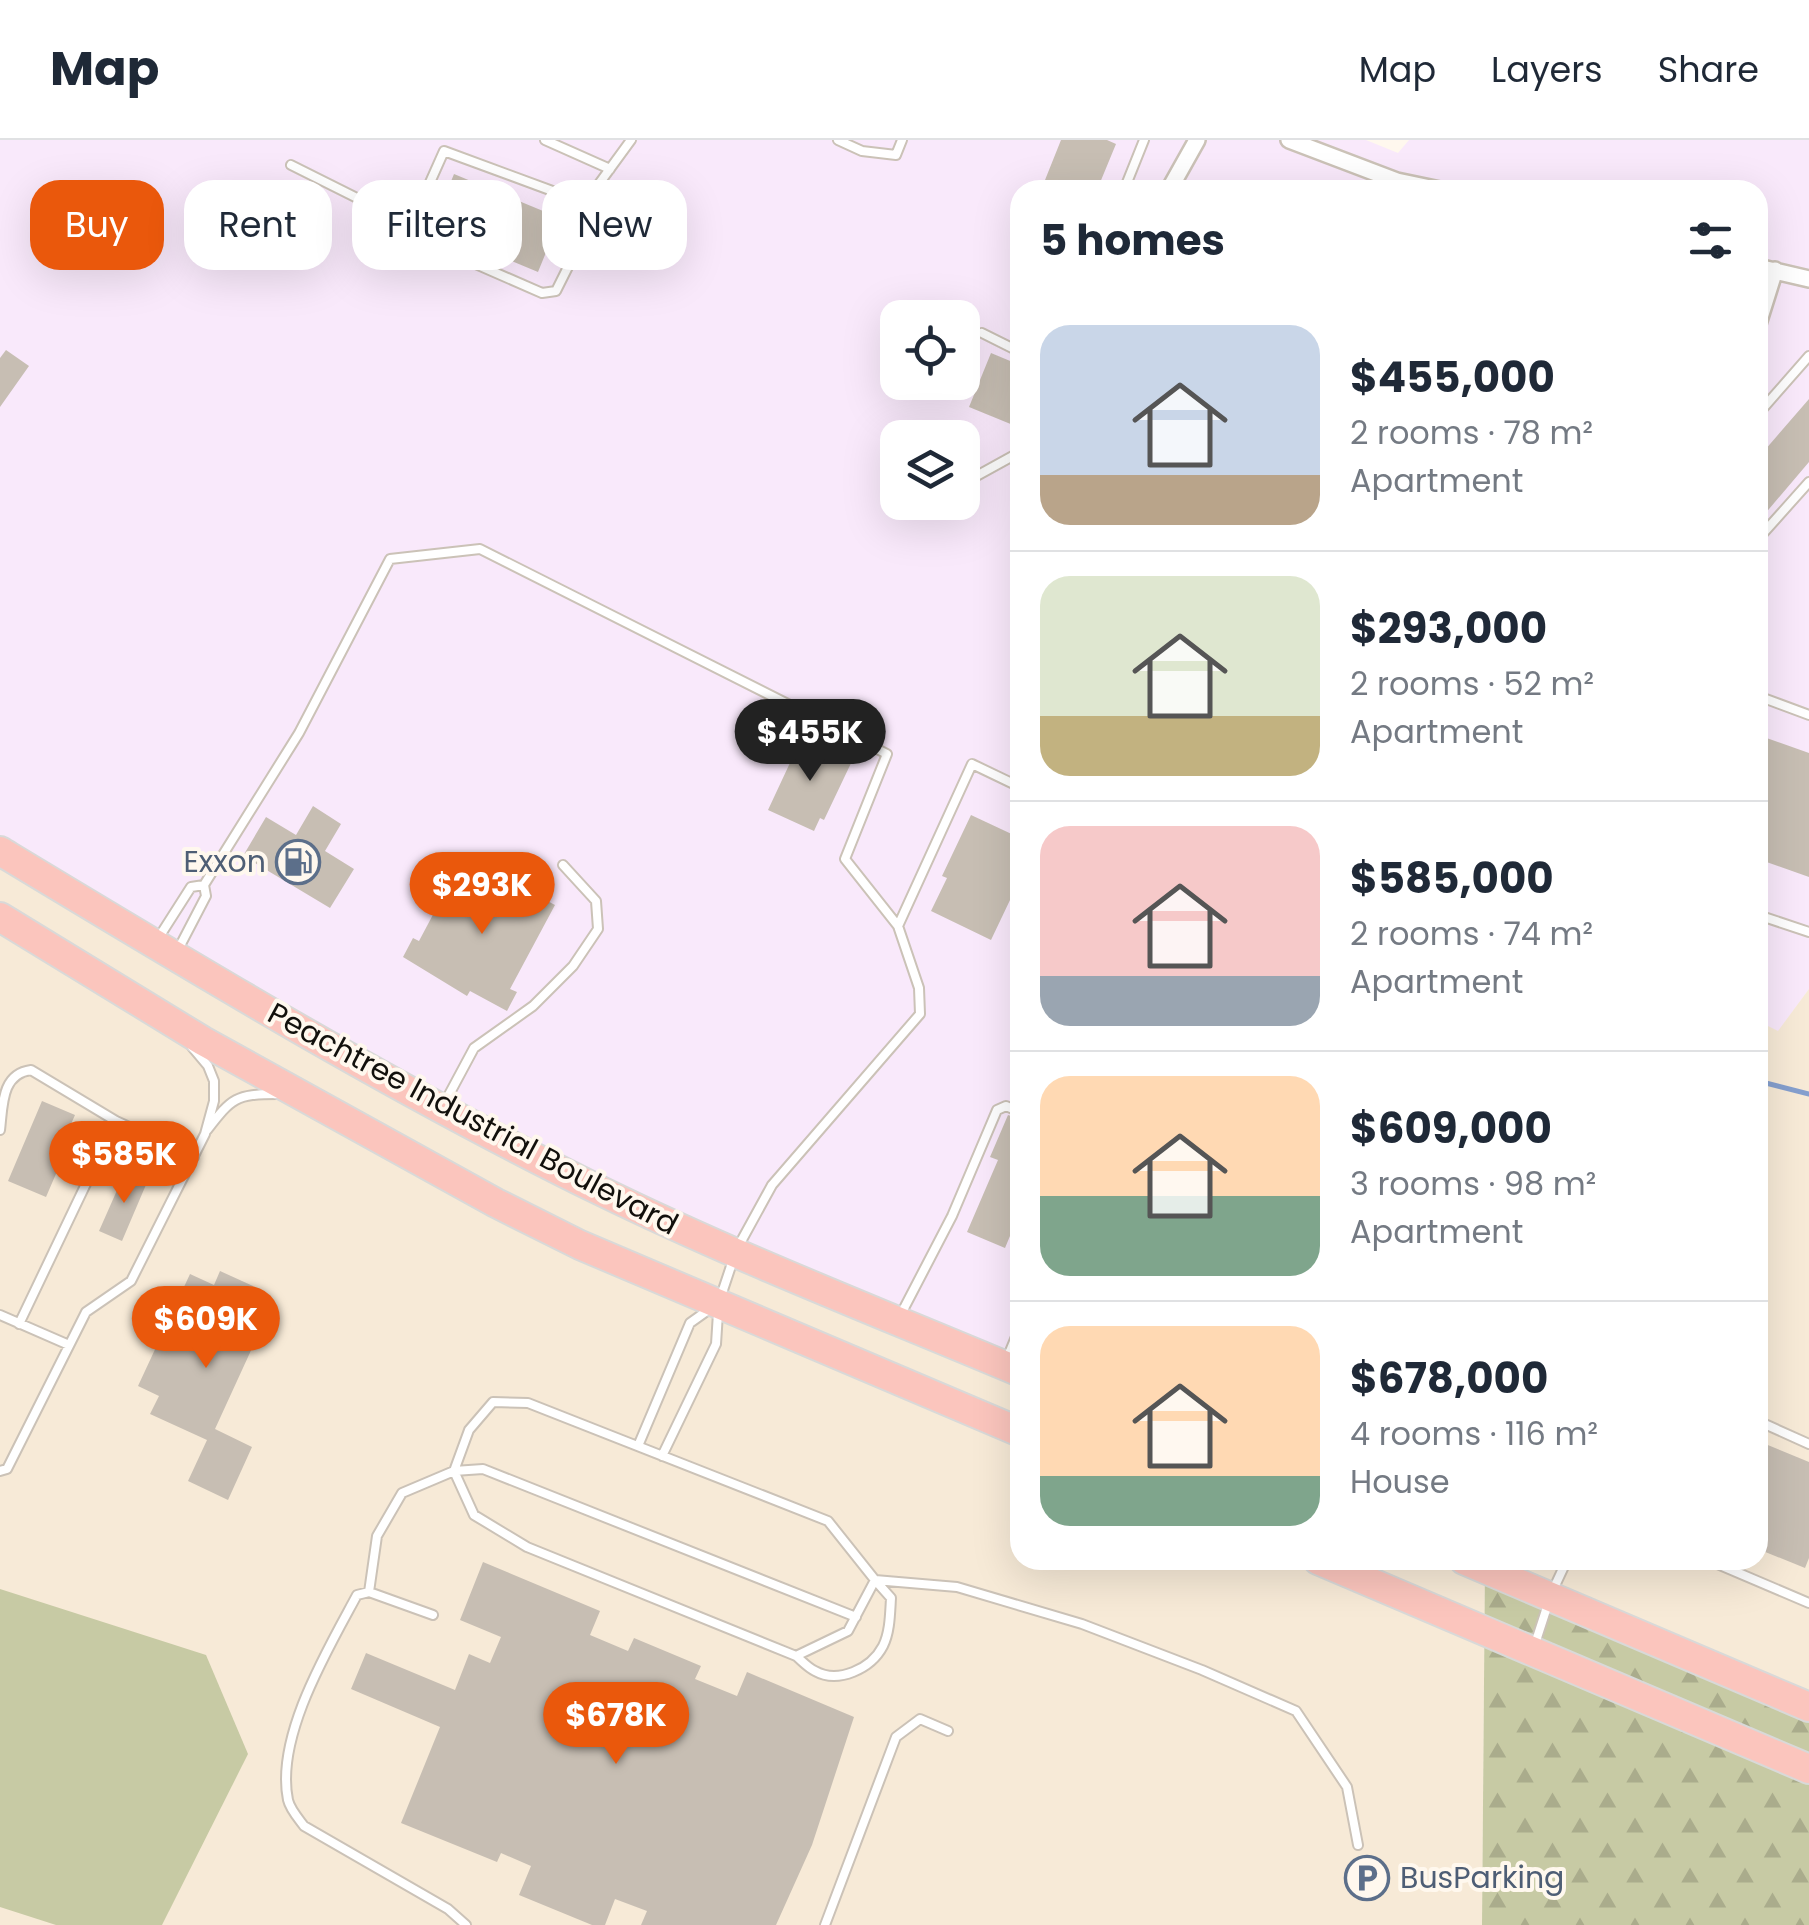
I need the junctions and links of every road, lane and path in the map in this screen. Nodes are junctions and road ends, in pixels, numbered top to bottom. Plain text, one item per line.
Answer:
1 (545, 140) edge
2 (631, 140) edge
3 (838, 140) edge
4 (902, 140) edge
5 (1144, 140) edge
6 (1198, 140) edge
7 (1290, 140) edge
8 (290, 165) dead end
9 (610, 169) junction
10 (431, 180) edge
11 (602, 180) edge
12 (1128, 180) edge
13 (1175, 180) edge
14 (1395, 180) edge
15 (542, 187) edge
16 (352, 195) edge
17 (1768, 269) edge
18 (488, 270) edge
19 (566, 270) edge
20 (1774, 270) junction
21 (1809, 279) edge
22 (1768, 290) edge
23 (982, 333) dead end
24 (1010, 347) edge
25 (1809, 356) edge
26 (1768, 403) edge
27 (1010, 458) edge
28 (980, 474) edge
29 (1809, 482) edge
30 (1768, 528) edge
31 (1768, 700) edge
32 (1809, 715) edge
33 (1010, 781) edge
34 (0, 852) edge
35 (564, 866) dead end
36 (204, 885) junction
37 (0, 917) edge
38 (1768, 918) edge
39 (898, 926) junction
40 (1809, 932) edge
41 (164, 950) junction
42 (174, 1024) junction
43 (298, 1094) junction
44 (442, 1108) junction
45 (1010, 1108) edge
46 (116, 1121) junction
47 (0, 1130) edge
48 (205, 1134) junction
49 (194, 1157) junction
50 (735, 1252) junction
51 (719, 1302) junction
52 (0, 1315) edge
53 (898, 1320) junction
54 (19, 1324) junction
55 (69, 1345) junction
56 (1010, 1367) edge
57 (1768, 1426) edge
58 (1010, 1428) edge
59 (1809, 1444) edge
60 (638, 1446) junction
61 (662, 1456) junction
62 (454, 1471) junction
63 (0, 1472) edge
64 (1341, 1570) edge
65 (1487, 1570) edge
66 (1562, 1570) edge
67 (1731, 1570) edge
68 (875, 1580) junction
69 (369, 1592) junction
70 (1550, 1597) junction
71 (1809, 1604) edge
72 (433, 1614) dead end
73 (856, 1617) junction
74 (1533, 1652) junction
75 (796, 1656) junction
76 (1809, 1707) edge
77 (948, 1731) dead end
78 (1809, 1769) edge
79 (1358, 1845) dead end
80 (466, 1925) edge
81 (825, 1925) edge

1 - 9 lane
2 - 9 lane
3 - 4 lane
5 - 12 lane
6 - 13 street
7 - 14 street
8 - 16 lane
9 - 11 lane
10 - 15 lane
17 - 20 street
18 - 19 lane
20 - 21 street
20 - 22 street
23 - 24 lane
25 - 26 lane
27 - 28 lane
29 - 30 lane
31 - 32 lane
33 - 39 lane
34 - 41 highway, Peachtree Industrial Boulevard
35 - 44 lane
36 - 39 lane
36 - 41 lane
36 - 41 lane
37 - 42 highway, Peachtree Industrial Boulevard
38 - 40 lane
39 - 50 lane
41 - 44 highway, Peachtree Industrial Boulevard
42 - 43 highway, Peachtree Industrial Boulevard
42 - 48 lane
43 - 48 lane
43 - 51 highway, Peachtree Industrial Boulevard
44 - 50 highway, Peachtree Industrial Boulevard
45 - 53 lane
46 - 47 lane
46 - 49 lane
46 - 54 lane
48 - 49 lane
49 - 55 lane
50 - 51 lane
50 - 53 highway, Peachtree Industrial Boulevard
51 - 58 highway, Peachtree Industrial Boulevard
51 - 60 lane
51 - 61 lane
52 - 54 lane
53 - 56 highway, Peachtree Industrial Boulevard
54 - 55 lane
55 - 63 lane
57 - 59 lane
60 - 61 lane
60 - 62 lane
61 - 68 lane
62 - 69 lane
62 - 73 lane
62 - 75 lane
64 - 74 highway
65 - 70 highway
66 - 70 lane
67 - 71 lane
68 - 73 lane
68 - 75 lane
68 - 79 lane
69 - 72 lane
69 - 80 lane
70 - 74 lane
70 - 76 highway
73 - 75 lane
74 - 78 highway
77 - 81 lane

